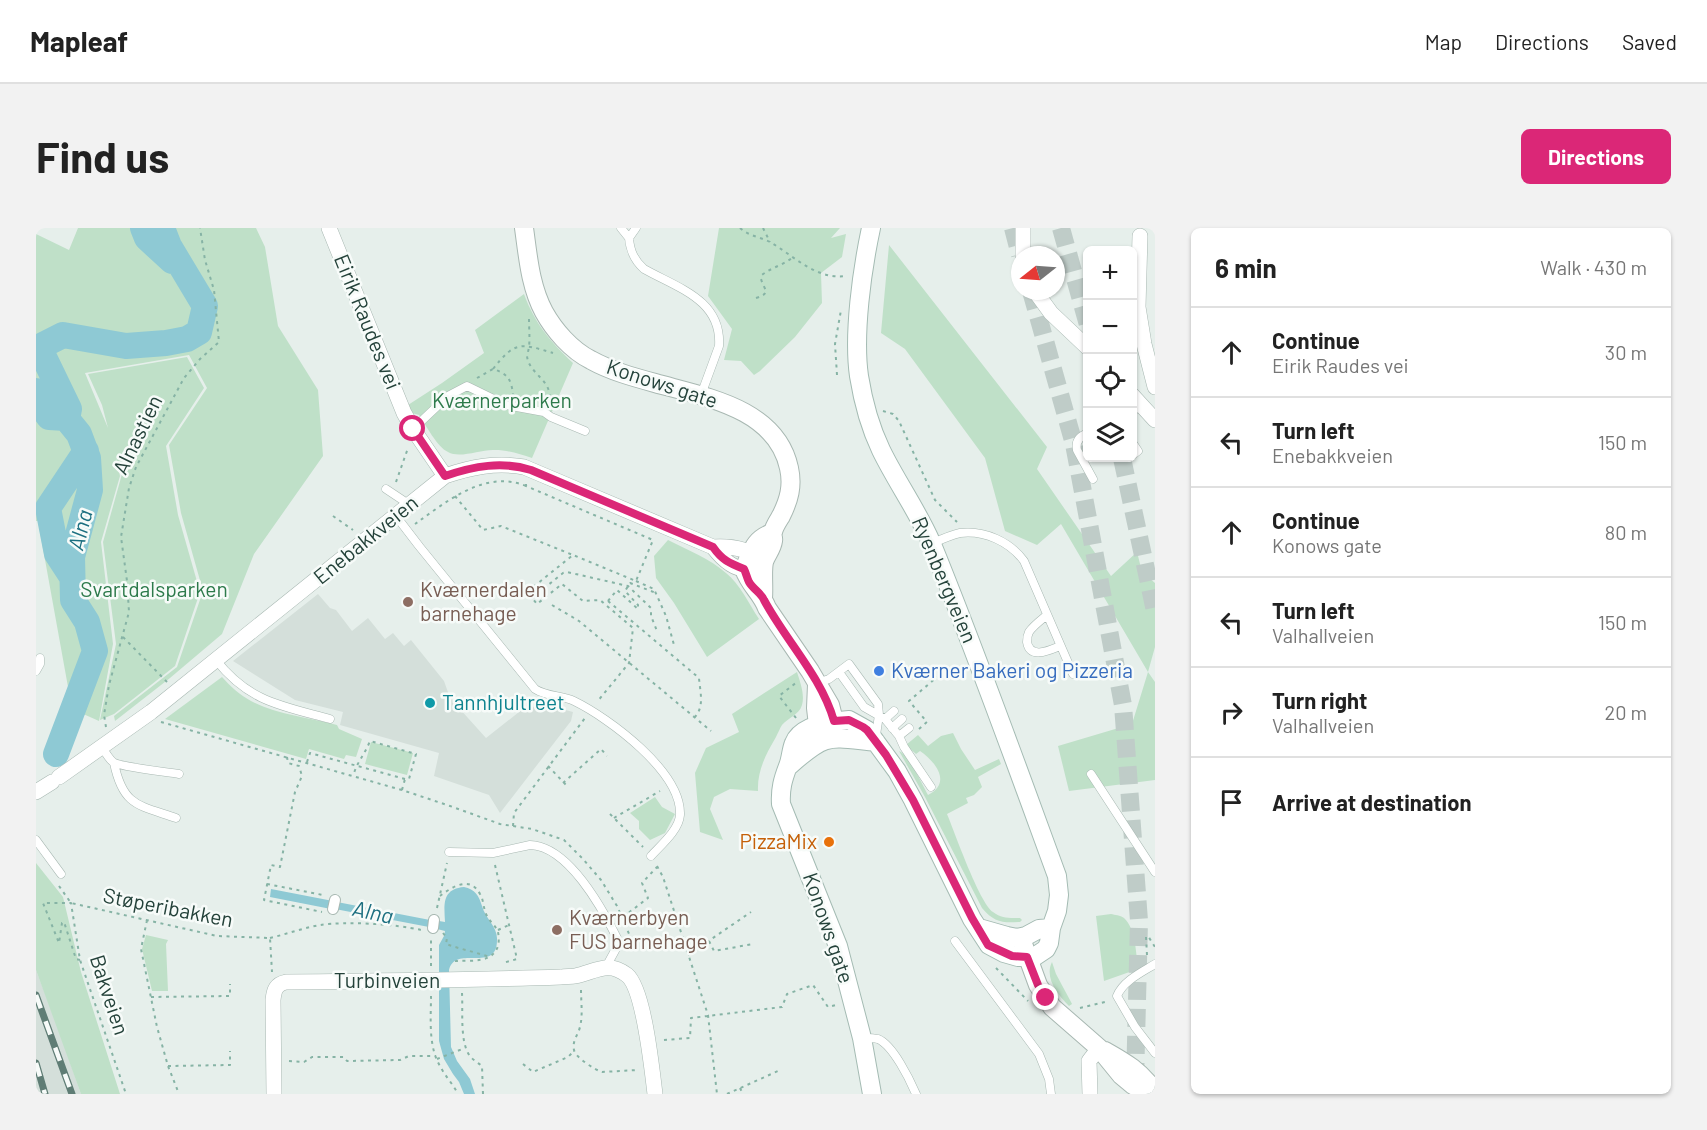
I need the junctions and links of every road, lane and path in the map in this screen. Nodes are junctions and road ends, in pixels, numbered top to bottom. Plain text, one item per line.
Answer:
1 (200, 228) edge
2 (329, 228) edge
3 (524, 228) edge
4 (621, 228) edge
5 (636, 228) edge
6 (740, 228) edge
7 (763, 228) edge
8 (871, 228) edge
9 (1023, 228) edge
10 (1140, 232) edge
11 (628, 238) junction
12 (770, 242) junction
13 (1023, 246) edge
14 (793, 257) junction
15 (852, 276) dead end
16 (756, 298) dead end
17 (1042, 300) edge
18 (843, 304) dead end
19 (529, 317) dead end
20 (1083, 343) edge
21 (529, 346) junction
22 (561, 355) dead end
23 (493, 369) junction
24 (837, 375) dead end
25 (467, 386) junction
26 (1155, 387) edge
27 (701, 394) junction
28 (510, 405) junction
29 (1137, 406) edge
30 (544, 412) junction
31 (868, 413) junction
32 (1155, 420) edge
33 (585, 431) dead end
34 (411, 434) junction
35 (1083, 436) edge
36 (1083, 460) edge
37 (1084, 462) edge
38 (445, 476) junction
39 (1094, 479) dead end
40 (528, 480) dead end
41 (526, 486) junction
42 (389, 491) joint
43 (455, 496) junction
44 (410, 505) junction
45 (333, 516) dead end
46 (396, 516) junction
47 (414, 525) dead end
48 (351, 528) dead end
49 (961, 533) junction
50 (932, 544) junction
51 (573, 555) junction
52 (753, 561) junction
53 (636, 581) junction
54 (628, 586) junction
55 (656, 593) junction
56 (532, 598) junction
57 (607, 602) junction
58 (552, 605) dead end
59 (1047, 615) junction
60 (657, 631) dead end
61 (123, 637) junction
62 (674, 645) dead end
63 (1060, 646) junction
64 (40, 658) dead end
65 (216, 660) junction
66 (629, 663) junction
67 (36, 671) edge
68 (839, 672) junction
69 (1073, 674) dead end
70 (937, 677) dead end
71 (810, 681) junction
72 (168, 684) dead end
73 (590, 711) junction
74 (894, 711) dead end
75 (151, 712) junction
76 (882, 717) junction
77 (694, 718) junction
78 (330, 719) dead end
79 (902, 719) dead end
80 (797, 720) dead end
81 (926, 724) dead end
82 (827, 728) junction
83 (892, 728) junction
84 (909, 728) dead end
85 (711, 731) dead end
86 (899, 736) junction
87 (876, 742) junction
88 (106, 744) junction
89 (607, 756) dead end
90 (287, 757) junction
91 (114, 763) junction
92 (307, 763) junction
93 (356, 765) junction
94 (548, 766) junction
95 (179, 774) dead end
96 (1091, 774) dead end
97 (353, 776) junction
98 (405, 778) junction
99 (563, 783) junction
100 (671, 785) junction
101 (931, 787) dead end
102 (568, 788) dead end
103 (402, 790) junction
104 (36, 792) edge
105 (610, 814) dead end
106 (176, 818) dead end
107 (614, 818) junction
108 (513, 826) junction
109 (36, 840) edge
110 (493, 853) junction
111 (448, 856) joint
112 (651, 856) joint
113 (1155, 872) edge
114 (61, 874) dead end
115 (267, 884) junction
116 (59, 885) dead end
117 (440, 896) junction
118 (71, 903) junction
119 (334, 905) dead end
120 (751, 912) dead end
121 (622, 918) junction
122 (147, 920) junction
123 (330, 924) junction
124 (509, 925) junction
125 (433, 928) junction
126 (979, 928) junction
127 (1051, 928) junction
128 (497, 930) junction
129 (1021, 937) junction
130 (270, 938) junction
131 (709, 941) junction
132 (955, 941) dead end
133 (753, 944) dead end
134 (1155, 947) edge
135 (636, 950) dead end
136 (688, 955) junction
137 (490, 957) junction
138 (1027, 957) junction
139 (1143, 959) dead end
140 (80, 960) junction
141 (1155, 964) edge
142 (994, 966) dead end
143 (606, 967) junction
144 (490, 979) junction
145 (457, 980) junction
146 (433, 981) junction
147 (230, 984) dead end
148 (277, 986) junction
149 (581, 990) dead end
150 (151, 998) junction
151 (1109, 1001) dead end
152 (1075, 1004) dead end
153 (836, 1005) dead end
154 (1052, 1007) junction
155 (708, 1015) junction
156 (862, 1038) junction
157 (661, 1040) dead end
158 (465, 1048) junction
159 (1099, 1048) junction
160 (230, 1051) dead end
161 (573, 1051) junction
162 (1155, 1053) edge
163 (437, 1058) junction
164 (286, 1061) dead end
165 (523, 1064) dead end
166 (168, 1066) junction
167 (641, 1070) dead end
168 (778, 1071) dead end
169 (740, 1088) junction
170 (1155, 1090) edge
171 (126, 1094) edge
172 (179, 1094) edge
173 (274, 1094) edge
174 (458, 1094) edge
175 (483, 1094) edge
176 (655, 1094) edge
177 (717, 1094) edge
178 (727, 1094) edge
179 (743, 1094) edge
180 (872, 1094) edge
181 (916, 1094) edge
182 (1051, 1094) edge
183 (1090, 1094) edge
184 (1148, 1094) edge

1 - 61 path, Alnastien
2 - 34 street, Eirik Raudes vei
3 - 27 main road, Konows gate
4 - 11 lane
5 - 11 lane
6 - 12 path
7 - 12 path
8 - 31 main road, Ryenbergveien
9 - 13 street
10 - 26 street
11 - 27 lane
12 - 14 path
14 - 15 path
14 - 16 path
17 - 20 street
18 - 24 path
19 - 21 path
21 - 22 path
21 - 23 path
21 - 30 path
23 - 25 path
23 - 28 path
25 - 28 lane
25 - 34 lane
27 - 52 main road, Konows gate
28 - 30 lane
29 - 32 street
30 - 33 lane
31 - 49 path
31 - 50 main road, Ryenbergveien
34 - 38 street, Eirik Raudes vei
34 - 42 path
35 - 36 lane
37 - 39 lane
38 - 44 street, Enebakkveien
38 - 52 street, Enebakkveien
40 - 41 path
41 - 43 path
41 - 53 path
42 - 44 lane
43 - 47 path
43 - 51 path
44 - 46 street, Enebakkveien
45 - 48 path
46 - 65 street, Enebakkveien
46 - 73 lane
49 - 50 lane
49 - 59 lane
50 - 127 main road, Ryenbergveien
51 - 53 path
51 - 56 path
52 - 71 main road, Konows gate
53 - 55 path
54 - 55 path
54 - 56 path
54 - 57 path
54 - 60 path
55 - 62 path
56 - 57 path
57 - 66 path
57 - 77 path
58 - 66 path
59 - 63 lane
59 - 63 lane
61 - 72 path
61 - 88 path, Alnastien
63 - 69 lane
64 - 67 lane
65 - 75 street, Enebakkveien
65 - 78 lane
66 - 73 path
66 - 77 path
68 - 71 lane
68 - 76 lane
68 - 76 lane
70 - 81 path
71 - 80 path
71 - 82 main road
73 - 94 path
73 - 100 lane
74 - 76 lane
75 - 88 street, Enebakkveien
75 - 90 path
76 - 83 lane
76 - 87 lane
77 - 85 path
79 - 83 lane
82 - 87 main road
82 - 156 main road, Konows gate
83 - 86 lane
84 - 86 lane
86 - 101 lane
87 - 126 main road
88 - 91 lane
88 - 104 street, Enebakkveien
89 - 99 path
90 - 92 path
90 - 115 path
91 - 95 lane
91 - 106 lane
92 - 93 path
92 - 97 path
93 - 97 path
93 - 98 path
93 - 98 path
94 - 99 path
94 - 108 path
96 - 113 lane
97 - 103 path
98 - 103 path
99 - 102 path
100 - 107 path
100 - 112 lane
103 - 108 path
105 - 107 path
107 - 112 path
108 - 121 path
109 - 114 lane
110 - 111 lane
110 - 124 path
110 - 143 lane
111 - 117 path
115 - 119 path
115 - 123 path
116 - 118 path, Støperibakken
117 - 125 path
117 - 128 path
118 - 122 path, Støperibakken
118 - 140 path, Bakveien
118 - 140 path
120 - 131 path
121 - 135 path
121 - 136 path
122 - 130 path, Støperibakken
122 - 150 path
123 - 125 path, Støperibakken
123 - 130 path, Støperibakken
124 - 128 path
124 - 144 path
125 - 137 path
125 - 146 path
126 - 129 main road
126 - 138 main road
127 - 129 main road
127 - 138 main road, Ryenbergveien
128 - 137 path
129 - 138 main road
130 - 148 path
131 - 133 path
131 - 136 path
132 - 182 lane
134 - 139 path
136 - 155 path
137 - 145 path
138 - 154 main road
140 - 171 path, Bakveien
141 - 162 lane
142 - 154 path
143 - 144 street, Turbinveien
143 - 176 street
144 - 145 street, Turbinveien
145 - 146 street, Turbinveien
145 - 158 path
146 - 148 street, Turbinveien
146 - 163 path
147 - 150 path
148 - 173 street
149 - 161 path
150 - 166 path
151 - 152 path
153 - 155 path
154 - 159 main road
155 - 157 path
155 - 177 path
156 - 180 main road, Konows gate
156 - 181 lane
158 - 163 path
158 - 175 path
159 - 170 main road
159 - 183 street
159 - 184 main road
160 - 166 path
161 - 165 path
161 - 167 path
163 - 164 path
163 - 174 path
166 - 172 path
168 - 169 path
169 - 178 path
169 - 179 path

